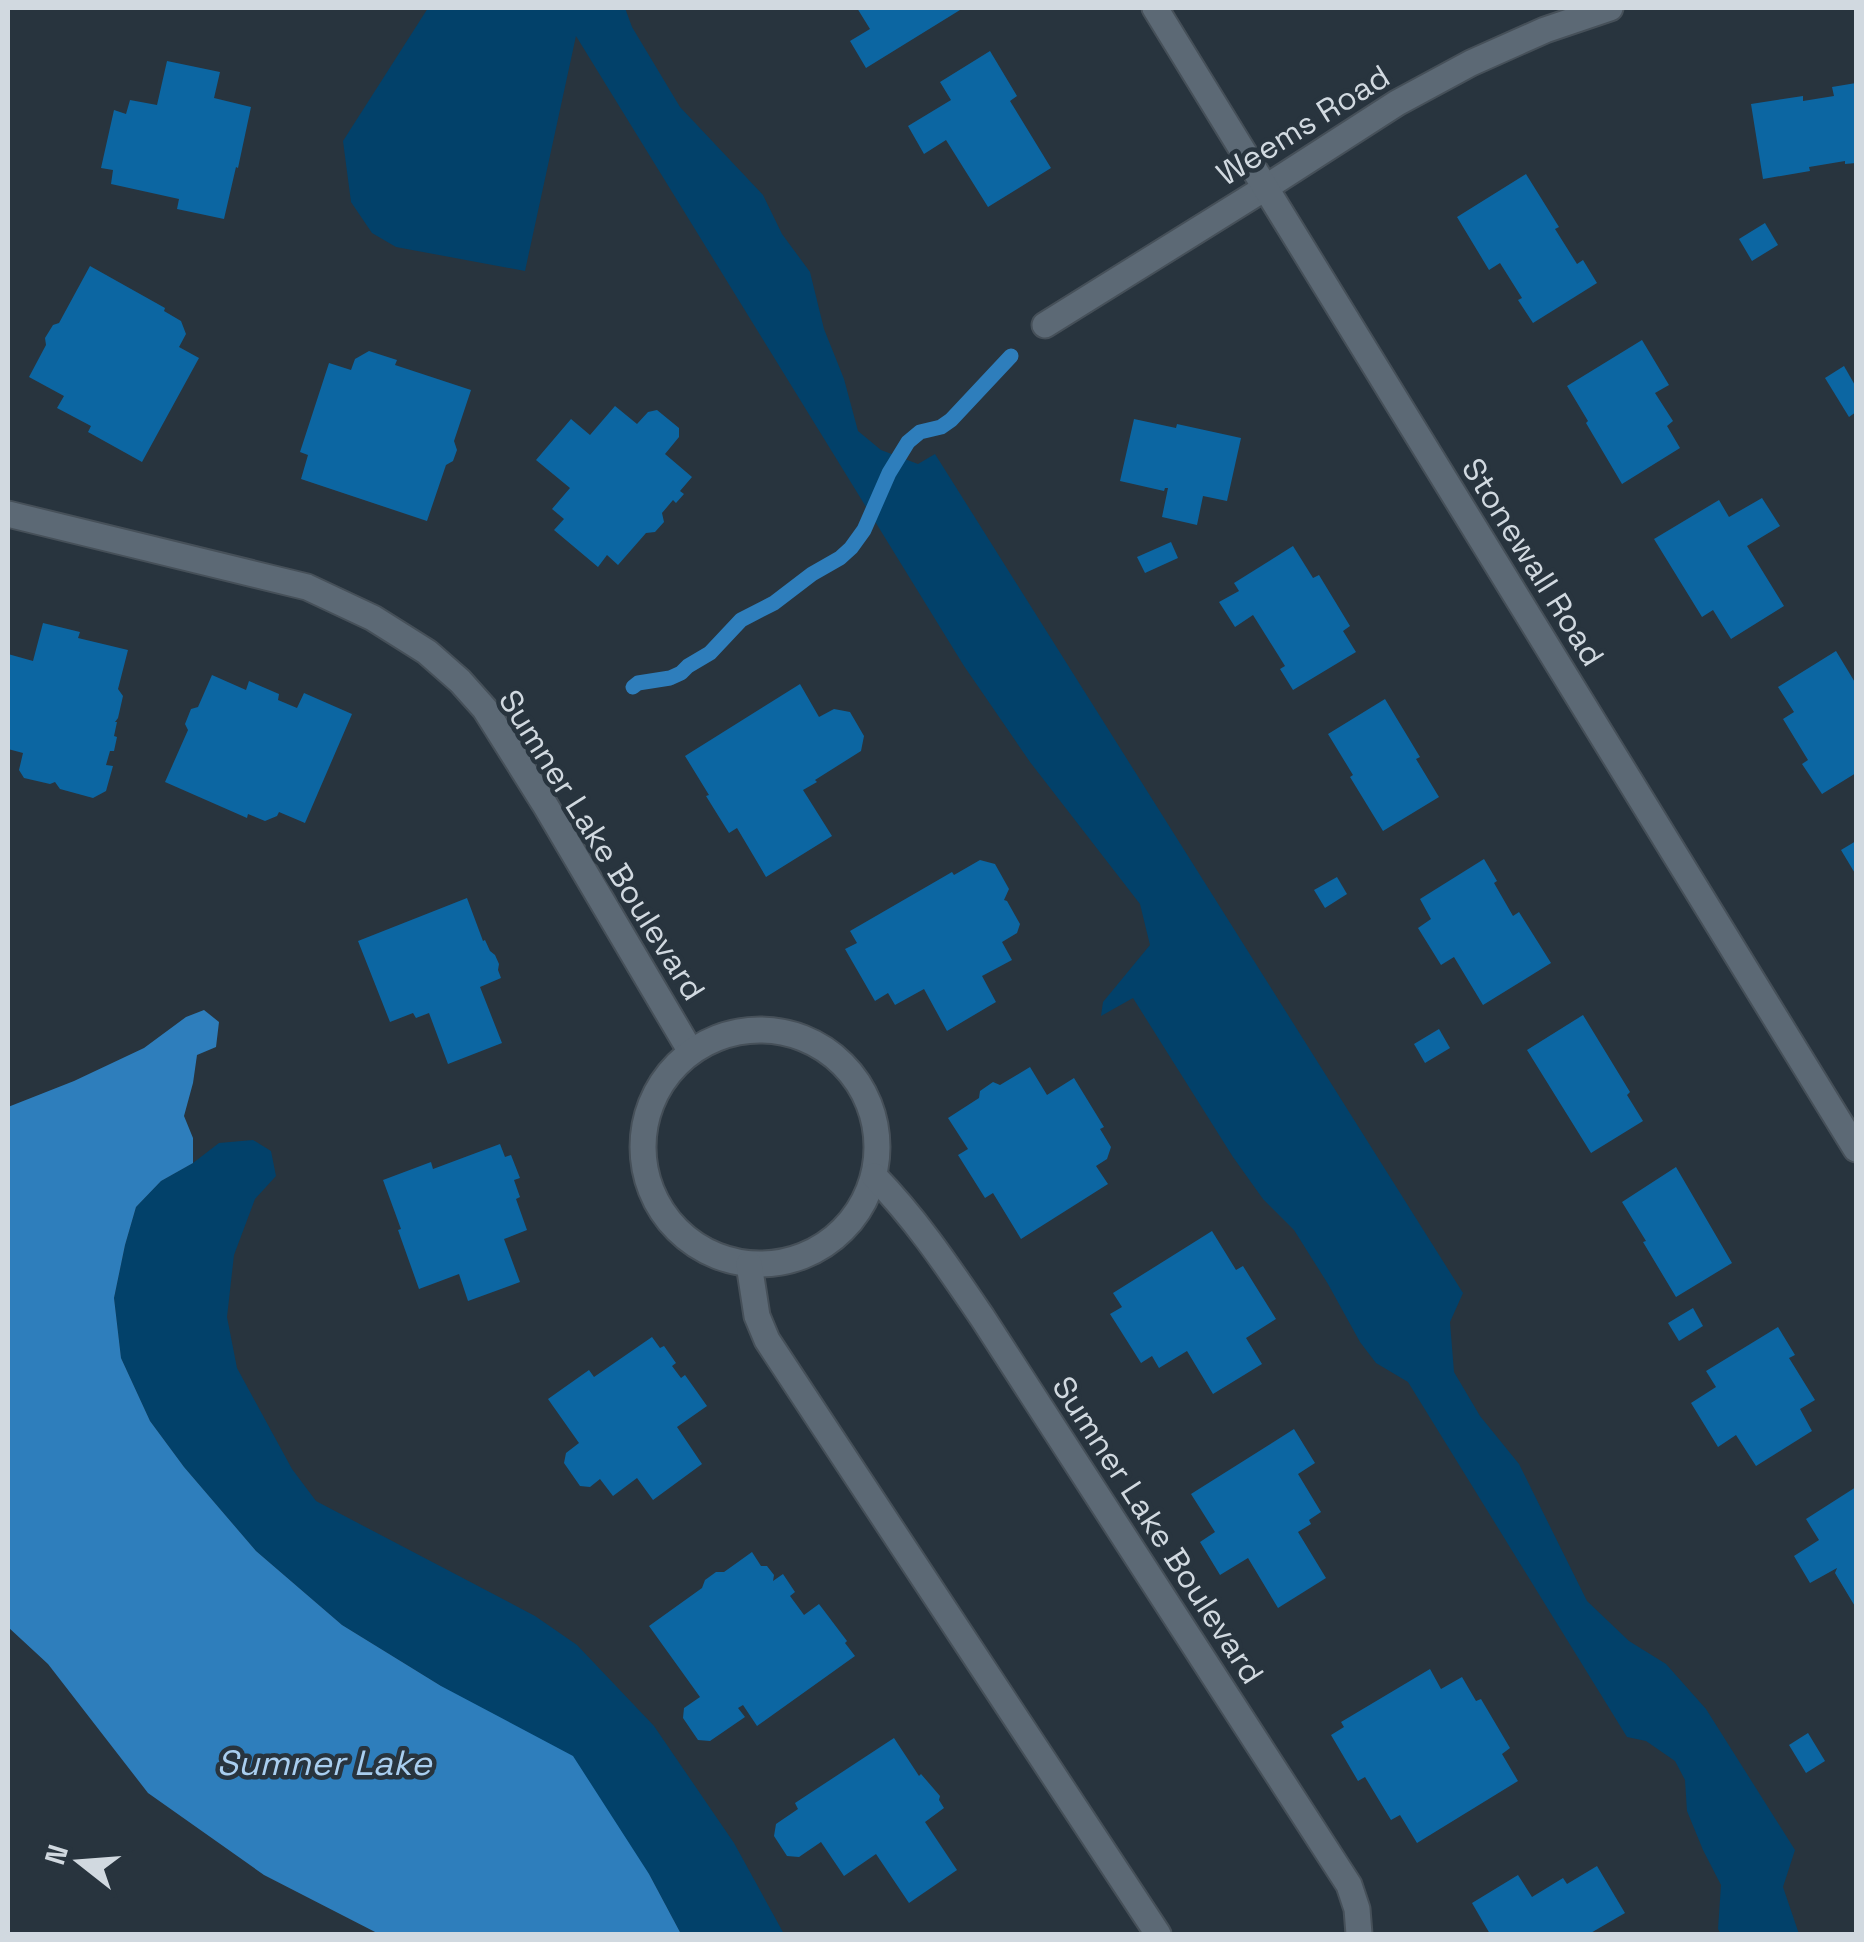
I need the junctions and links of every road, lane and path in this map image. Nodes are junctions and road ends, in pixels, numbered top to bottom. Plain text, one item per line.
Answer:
1 (1154, 8) edge
2 (1610, 8) edge
3 (1265, 188) junction
4 (1044, 325) dead end
5 (8, 514) edge
6 (691, 1052) junction
7 (1856, 1150) edge
8 (874, 1176) junction
9 (749, 1264) junction
10 (1158, 1934) edge
11 (1359, 1934) edge

1 - 3 street, Stonewall Road
2 - 3 street, Weems Road
3 - 4 street, Weems Road
3 - 7 street, Stonewall Road
5 - 6 street, Sumner Lake Boulevard
6 - 8 street, Sumner Lake Boulevard
6 - 9 street, Sumner Lake Boulevard
8 - 9 street, Sumner Lake Boulevard
8 - 11 street, Sumner Lake Boulevard
9 - 10 street

